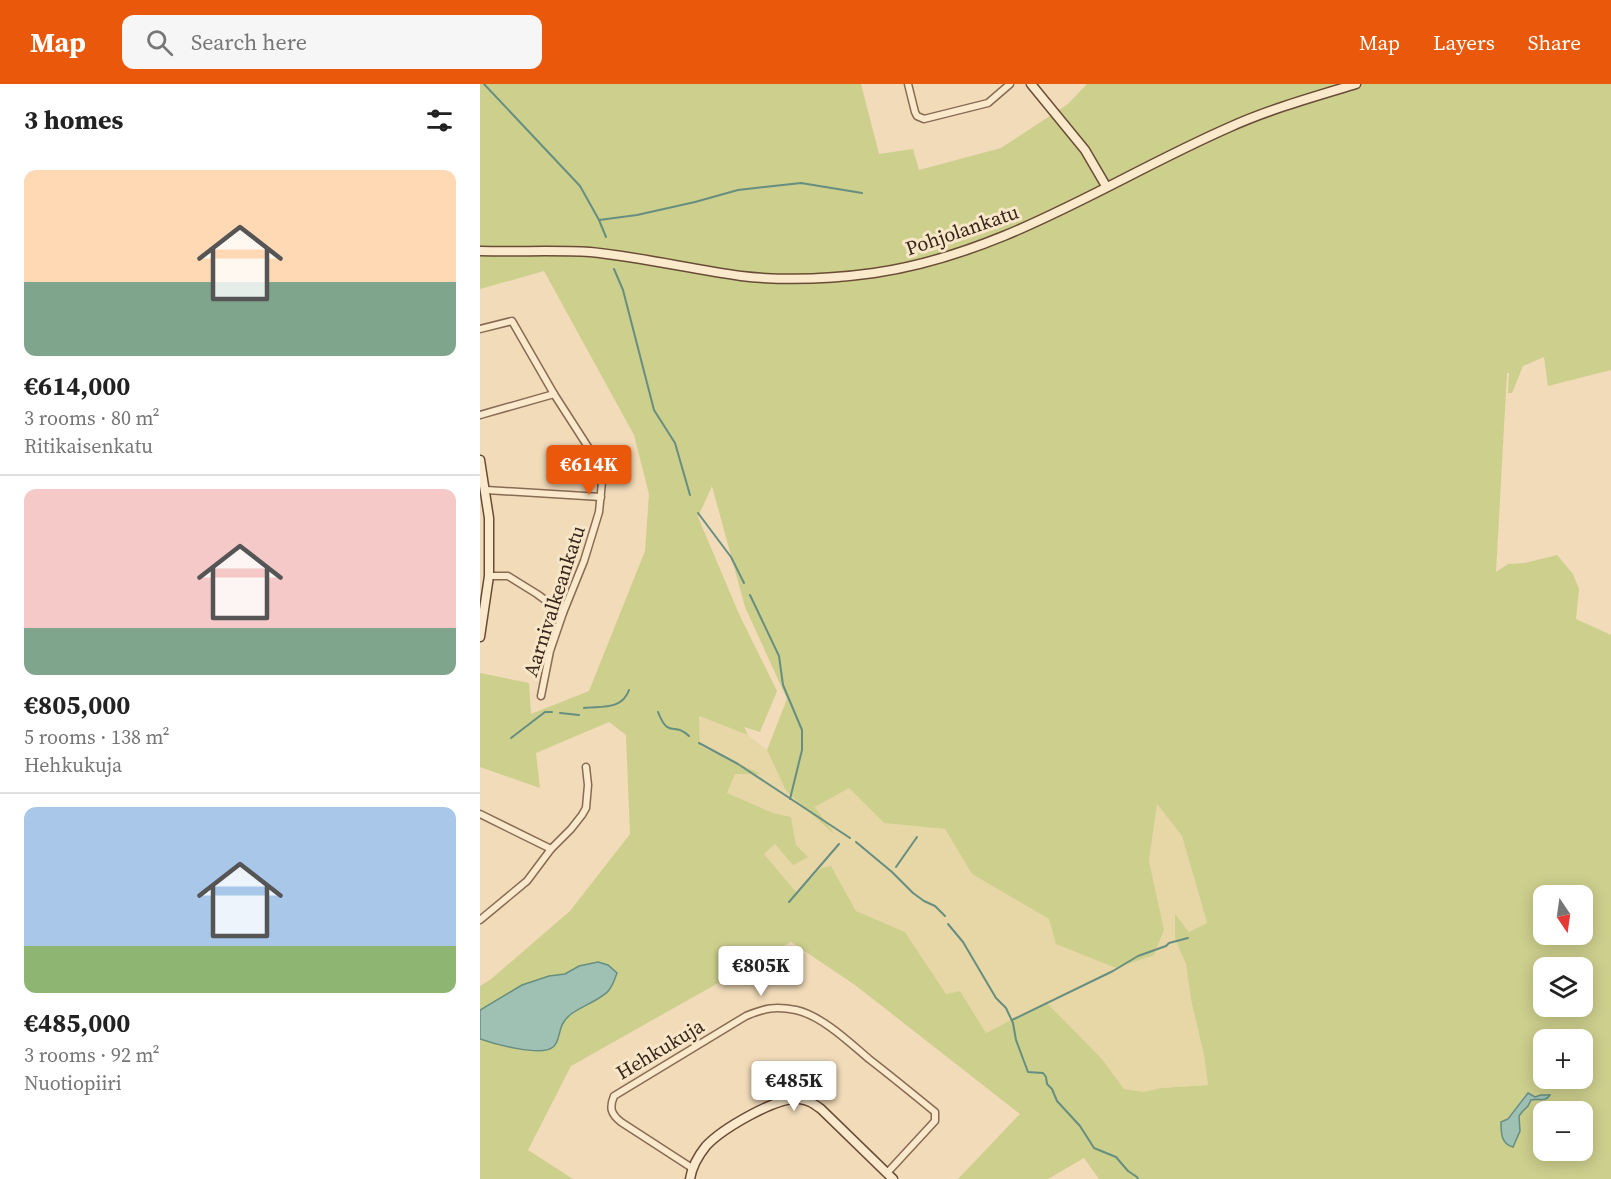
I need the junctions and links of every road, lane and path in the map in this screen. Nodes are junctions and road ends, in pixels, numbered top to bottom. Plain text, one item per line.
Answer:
1 (908, 84) edge
2 (1010, 84) edge
3 (1031, 84) edge
4 (1356, 84) edge
5 (1106, 186) junction
6 (480, 251) edge
7 (480, 329) edge
8 (554, 394) junction
9 (480, 415) edge
10 (480, 460) edge
11 (486, 490) junction
12 (601, 497) junction
13 (489, 576) junction
14 (563, 613) junction
15 (482, 615) edge
16 (480, 637) edge
17 (541, 696) dead end
18 (586, 767) dead end
19 (480, 814) edge
20 (551, 849) junction
21 (480, 909) edge
22 (487, 914) junction
23 (480, 920) edge
24 (692, 1168) junction
25 (890, 1176) edge
26 (690, 1179) edge

1 - 2 street
3 - 5 main road
4 - 5 main road, Pohjolankatu
5 - 6 main road, Pohjolankatu
7 - 8 street, Aarnivalkeankatu
8 - 9 street
8 - 12 street, Aarnivalkeankatu
10 - 11 main road
11 - 12 street
11 - 13 main road
12 - 14 street, Aarnivalkeankatu
13 - 14 street
13 - 15 main road
14 - 17 street, Aarnivalkeankatu
15 - 16 main road
18 - 20 street
19 - 20 street
20 - 22 street
21 - 22 street
22 - 23 street
24 - 25 main road
24 - 25 street, Hehkukuja
24 - 26 main road

